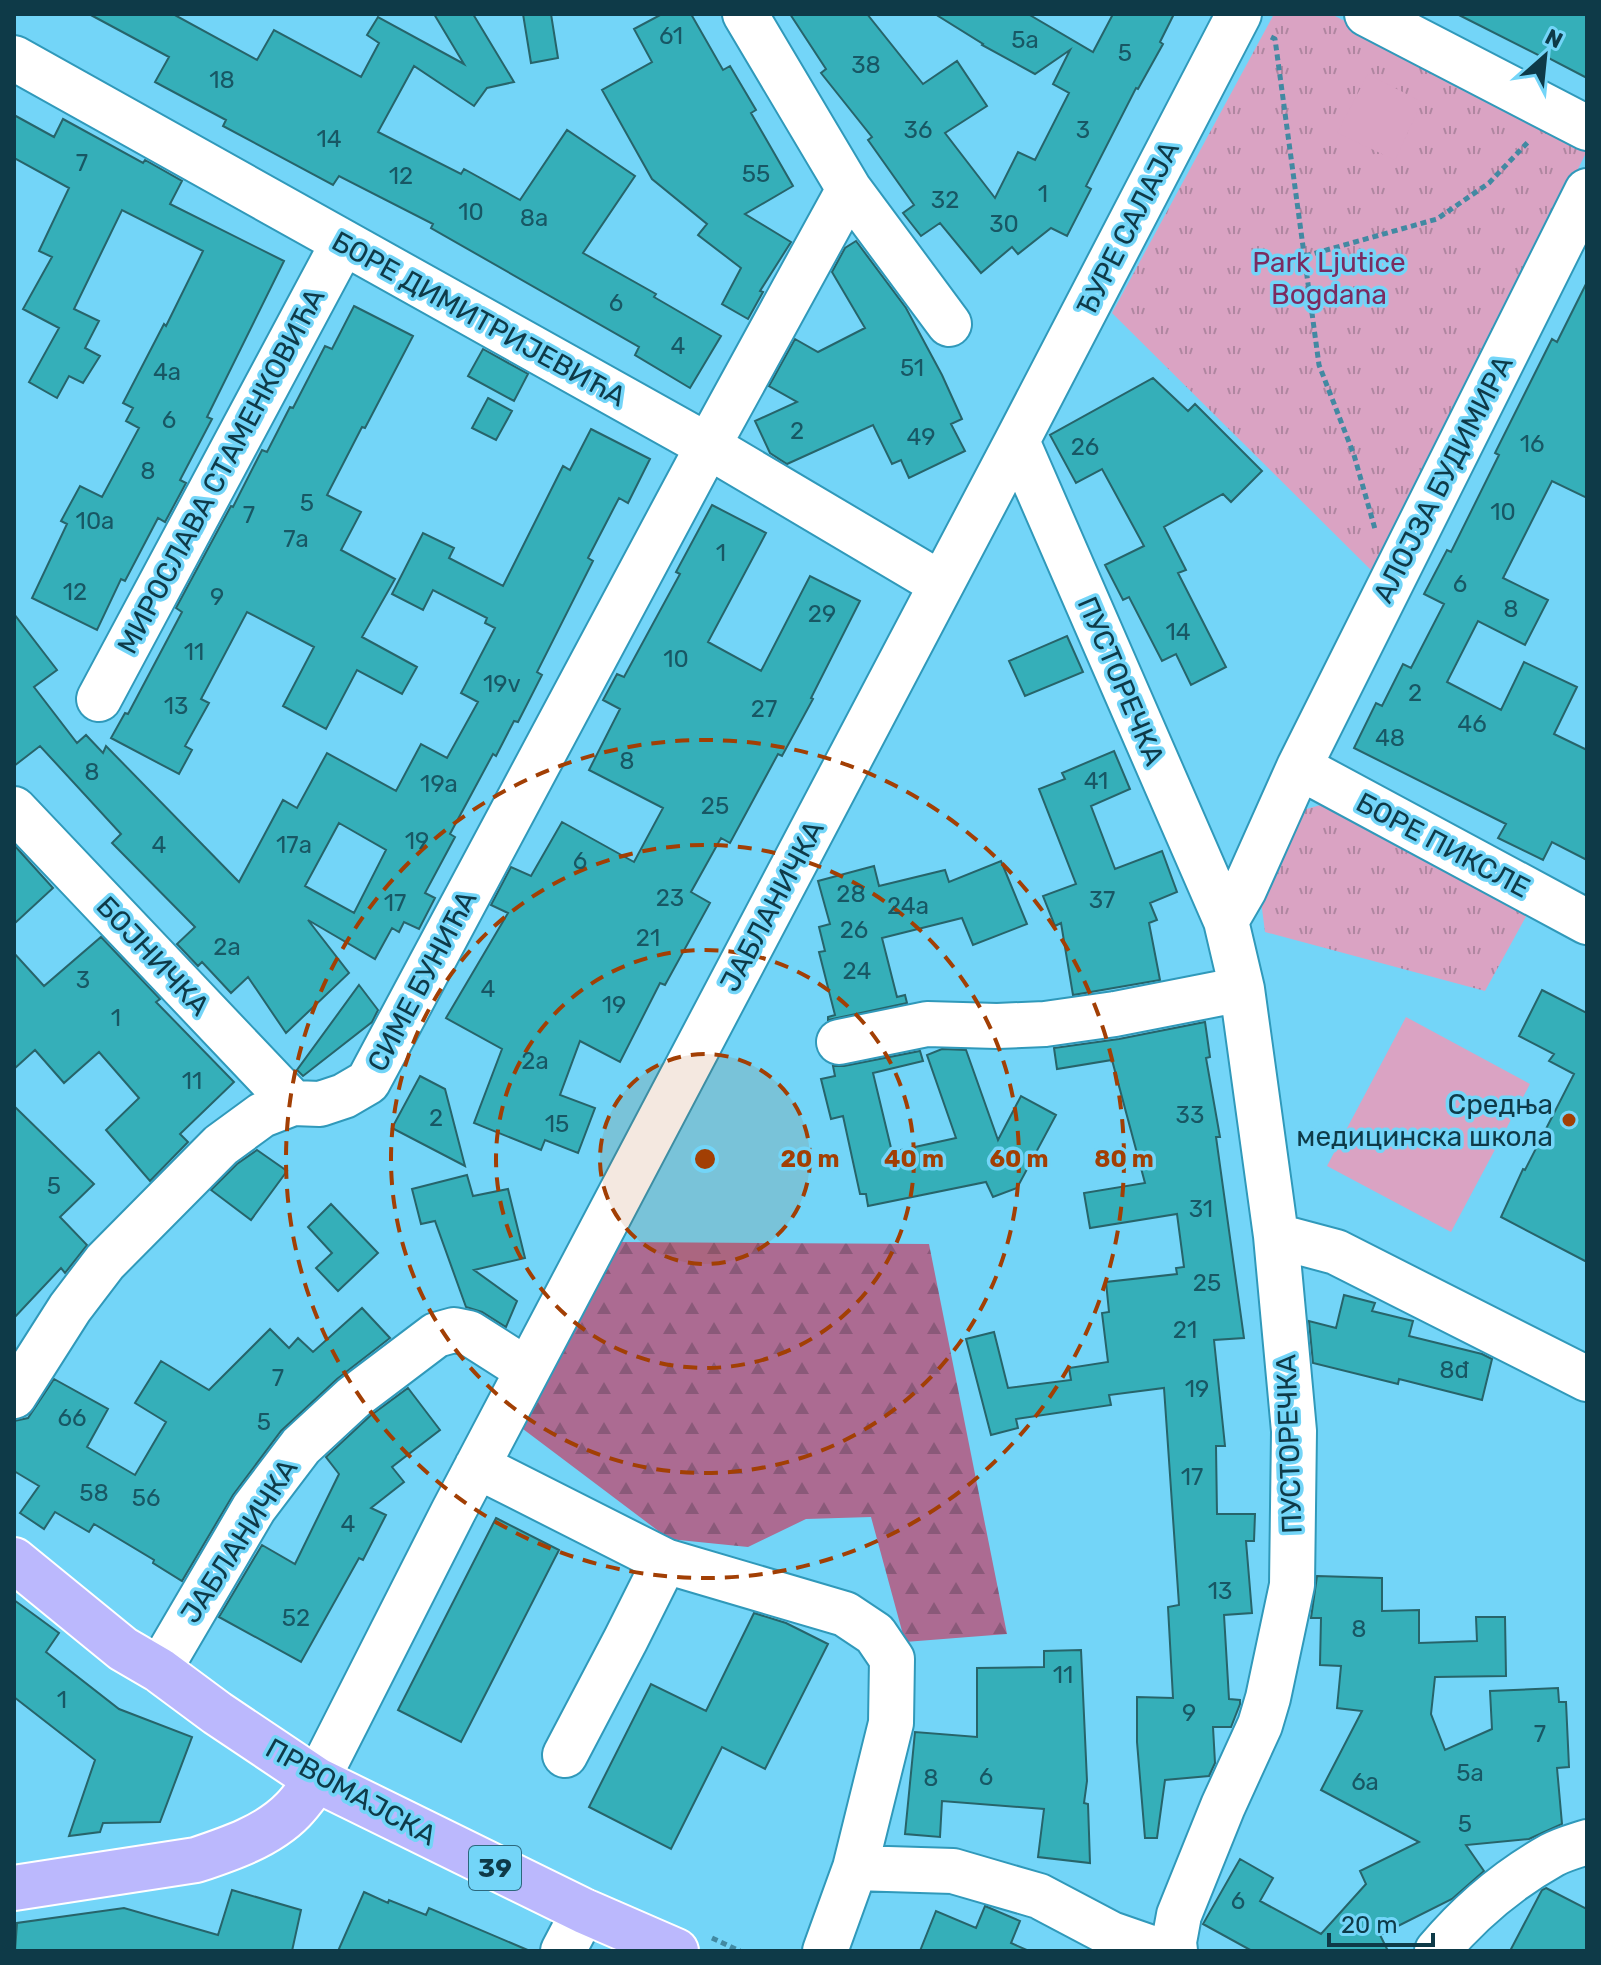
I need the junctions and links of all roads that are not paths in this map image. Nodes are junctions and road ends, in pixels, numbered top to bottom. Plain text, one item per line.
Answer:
1 (745, 14) edge
2 (1239, 14) edge
3 (1367, 14) edge
4 (14, 58) edge
5 (1572, 120) edge
6 (849, 189) junction
7 (1587, 191) edge
8 (343, 243) junction
9 (949, 324) dead end
10 (1017, 441) junction
11 (708, 446) junction
12 (941, 584) junction
13 (99, 699) dead end
14 (1299, 767) junction
15 (14, 809) edge
16 (1226, 921) junction
17 (1587, 922) edge
18 (1242, 989) junction
19 (839, 1042) dead end
20 (293, 1103) junction
21 (1276, 1236) junction
22 (527, 1370) junction
23 (1587, 1379) edge
24 (14, 1396) edge
25 (477, 1466) junction
26 (14, 1560) edge
27 (665, 1561) junction
28 (159, 1670) junction
29 (565, 1755) dead end
30 (317, 1780) junction
31 (1587, 1842) edge
32 (855, 1868) junction
33 (14, 1888) edge
34 (584, 1911) junction
35 (563, 1951) edge
36 (676, 1951) edge
37 (825, 1951) edge
38 (1160, 1951) edge
39 (1175, 1951) edge
40 (1437, 1951) edge

1 - 6 street
2 - 10 street, ЂУРЕ САЛАЈА
3 - 5 street
4 - 8 street, БОРЕ ДИМИТРИЈЕВИЋА
6 - 9 street
6 - 11 street
7 - 14 street, АЛОЈЗА БУДИМИРА
8 - 11 street, БОРЕ ДИМИТРИЈЕВИЋА
8 - 13 street, МИРОСЛАВА СТАМЕНКОВИЋА
10 - 12 street, ЈАБЛАНИЧКА
10 - 16 street, ПУСТОРЕЧКА
11 - 12 street, БОРЕ ДИМИТРИЈЕВИЋА
11 - 20 street, СИМЕ БУНИЋА
12 - 22 street, ЈАБЛАНИЧКА
14 - 16 street
14 - 17 street, БОРЕ ПИКСЛЕ
15 - 20 street, БОЈНИЧКА
16 - 18 street, ПУСТОРЕЧКА
18 - 19 street
18 - 21 street, ПУСТОРЕЧКА
20 - 24 street, СИМЕ БУНИЋА
21 - 23 street
21 - 39 street, ПУСТОРЕЧКА
22 - 25 street, ЈАБЛАНИЧКА
22 - 28 street, ЈАБЛАНИЧКА
25 - 27 street
25 - 30 street, ЈАБЛАНИЧКА
26 - 28 main road, ПРВОМАЈСКА
27 - 29 street
27 - 32 street
28 - 30 main road, ПРВОМАЈСКА
30 - 33 main road
30 - 34 main road, ПРВОМАЈСКА / 39
31 - 40 street
32 - 37 street
32 - 38 street
34 - 35 street
34 - 36 main road, ПРВОМАЈСКА / 39

